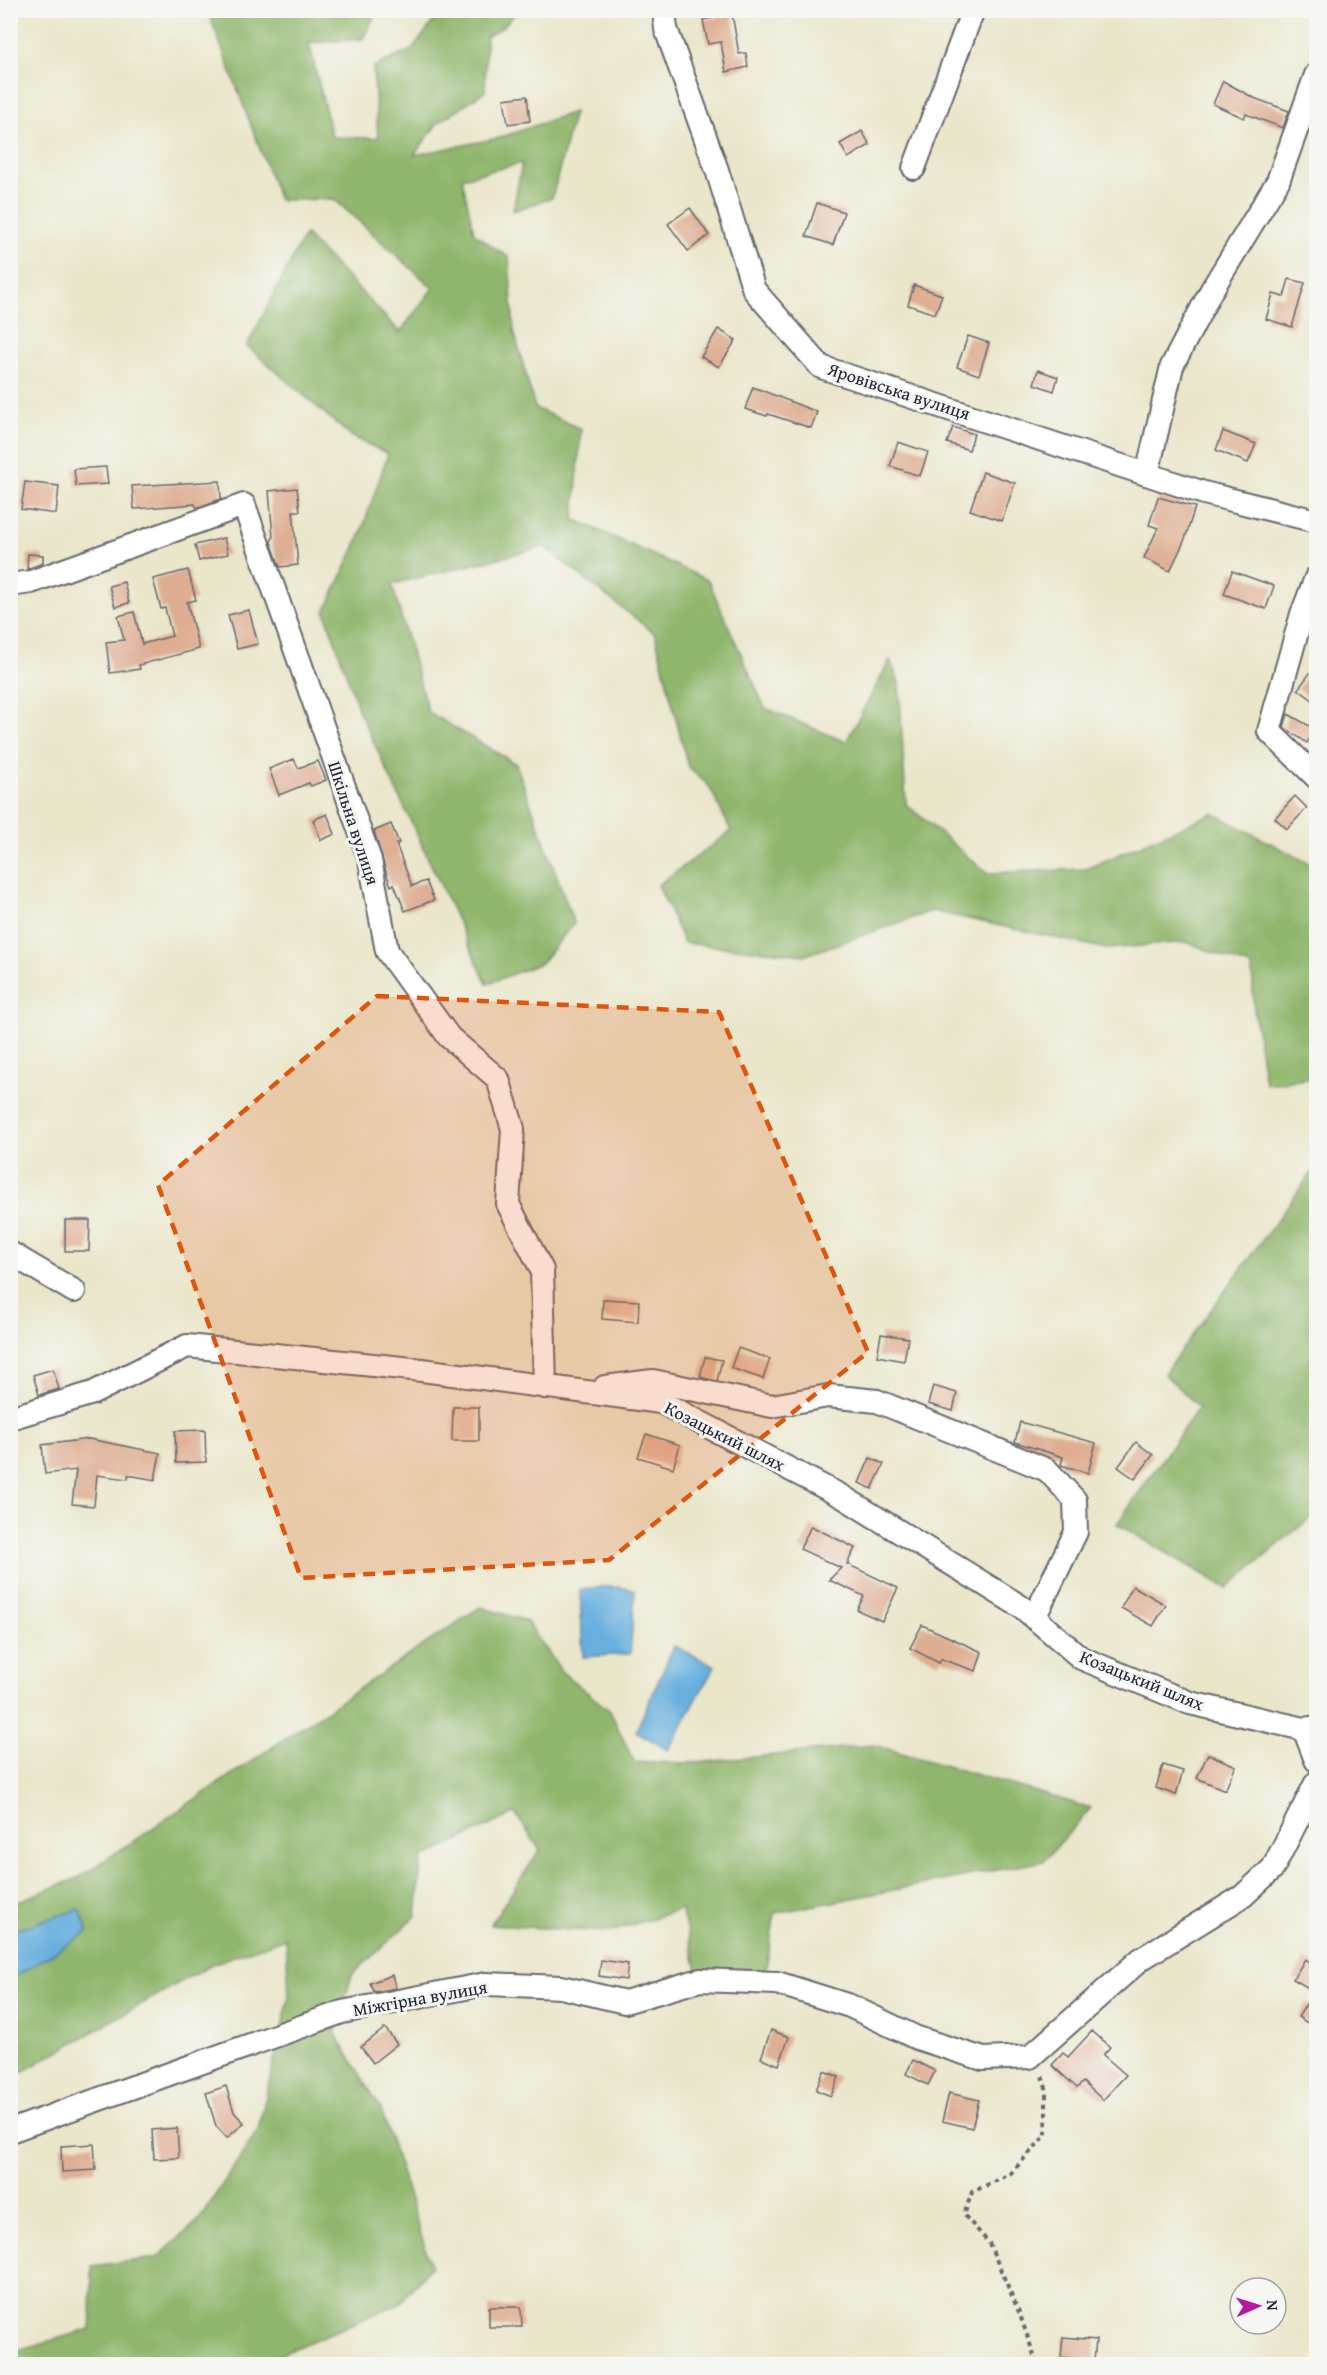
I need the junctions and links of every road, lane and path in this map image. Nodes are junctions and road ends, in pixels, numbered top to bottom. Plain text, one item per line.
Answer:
1 (664, 10) edge
2 (973, 10) edge
3 (1317, 75) edge
4 (914, 168) dead end
5 (1147, 474) junction
6 (1317, 521) edge
7 (1317, 578) edge
8 (10, 585) edge
9 (1317, 777) edge
10 (10, 1253) edge
11 (74, 1291) dead end
12 (545, 1387) junction
13 (575, 1391) junction
14 (10, 1418) edge
15 (1034, 1618) junction
16 (1310, 1728) edge
17 (1317, 1760) edge
18 (1317, 1783) edge
19 (1035, 2052) junction
20 (10, 2131) edge
21 (1036, 2364) edge

1 - 5 street, Яровівська вулиця
2 - 4 street
3 - 5 street
5 - 6 street, Яровівська вулиця
7 - 9 street
8 - 12 street, Шкільна вулиця
10 - 11 street
12 - 13 street, Козацький шлях
12 - 14 street, Козацький шлях
13 - 15 street, Козацький шлях
13 - 15 street
15 - 16 street, Козацький шлях
16 - 17 street
18 - 19 street, Міжгірна вулиця
19 - 20 street, Міжгірна вулиця
19 - 21 path

